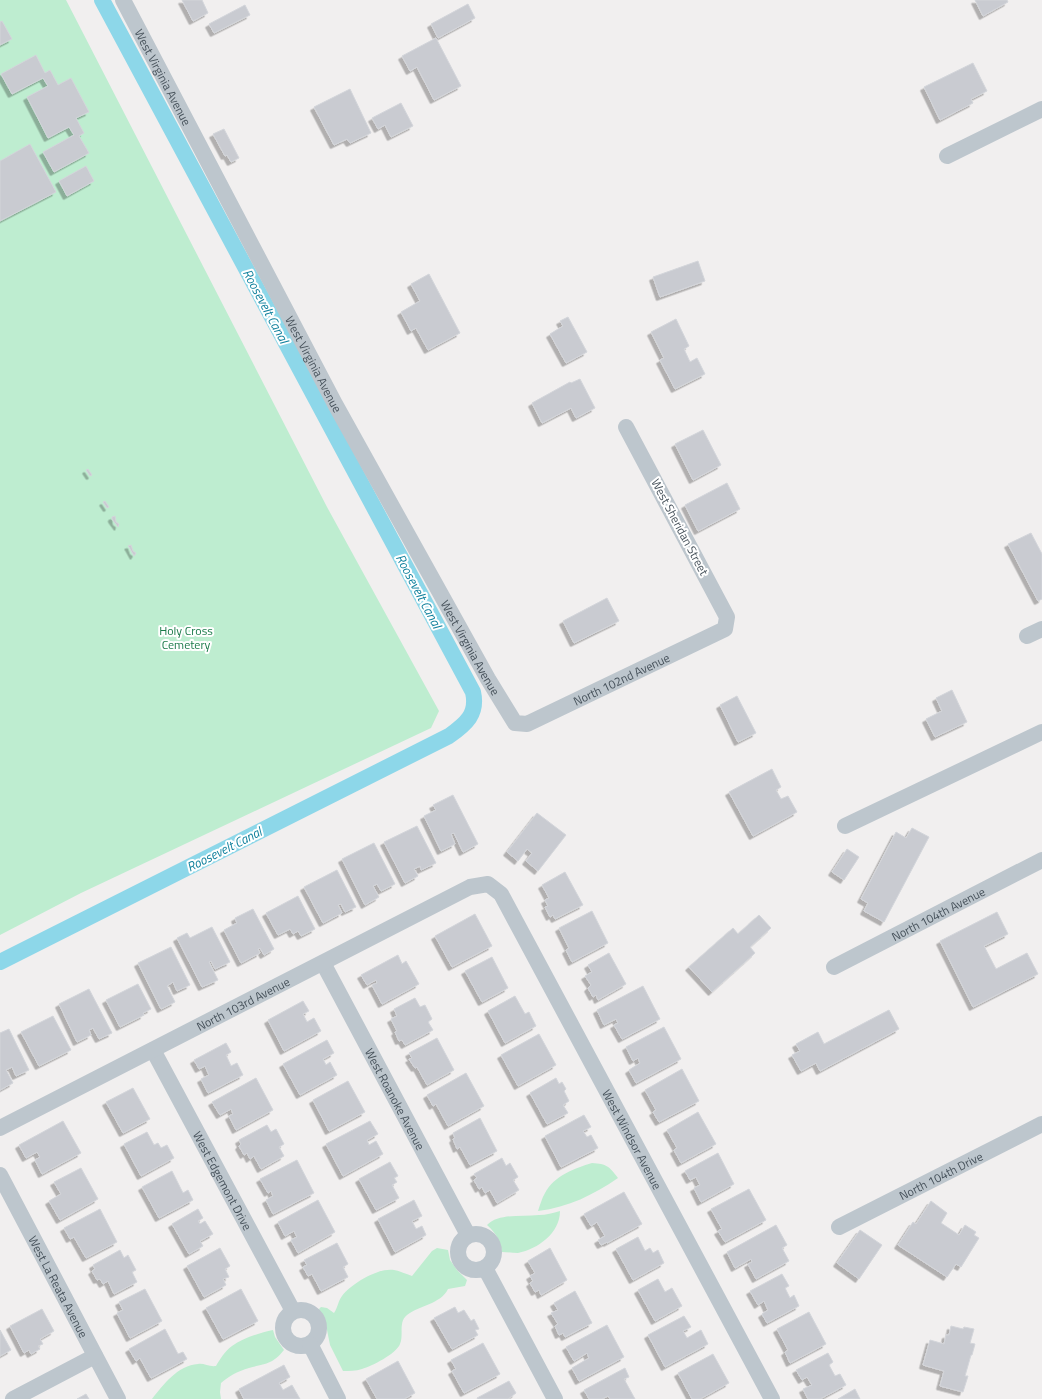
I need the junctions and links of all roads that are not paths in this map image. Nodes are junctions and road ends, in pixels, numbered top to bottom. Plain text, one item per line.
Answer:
1 (122, 0) edge
2 (1042, 109) edge
3 (947, 156) dead end
4 (626, 427) dead end
5 (725, 629) joint
6 (1042, 629) edge
7 (1027, 636) dead end
8 (515, 723) joint
9 (1042, 732) edge
10 (845, 826) dead end
11 (1042, 860) edge
12 (488, 884) joint
13 (322, 963) junction
14 (834, 967) dead end
15 (153, 1050) junction
16 (1042, 1124) edge
17 (0, 1128) edge
18 (0, 1175) edge
19 (839, 1227) dead end
20 (468, 1235) junction
21 (485, 1268) junction
22 (293, 1311) junction
23 (310, 1344) junction
24 (95, 1356) junction
25 (13, 1399) edge
26 (118, 1399) edge
27 (338, 1399) edge
28 (555, 1399) edge
29 (772, 1399) edge

1 - 8 street, West Virginia Avenue
2 - 3 street
4 - 5 street, West Sheridan Street
5 - 8 street, North 102nd Avenue
6 - 7 street
9 - 10 street
11 - 14 street, North 104th Avenue
12 - 13 street, North 103rd Avenue
12 - 29 street, West Windsor Avenue
13 - 15 street, North 103rd Avenue
13 - 20 street, West Roanoke Avenue
15 - 17 street, North 103rd Avenue
15 - 22 street, West Edgemont Drive
16 - 19 street, North 104th Drive
18 - 24 street, West La Reata Avenue
20 - 21 street
20 - 21 street
21 - 28 street
22 - 23 street
22 - 23 street
23 - 27 street
24 - 25 street
24 - 26 street, West La Reata Avenue

